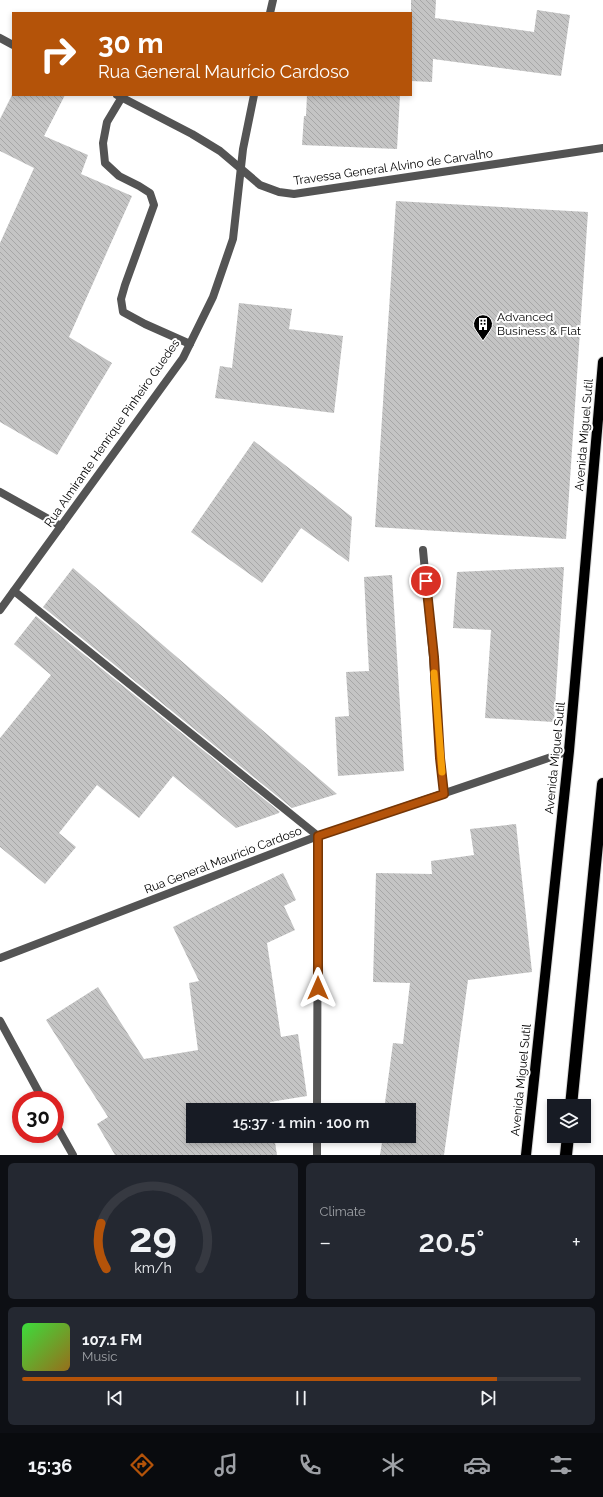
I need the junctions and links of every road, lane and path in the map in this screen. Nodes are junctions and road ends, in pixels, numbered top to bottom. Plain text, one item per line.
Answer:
1 (273, 0) edge
2 (270, 12) edge
3 (0, 38) edge
4 (12, 44) edge
5 (120, 96) edge
6 (254, 96) edge
7 (603, 148) edge
8 (241, 169) junction
9 (190, 344) junction
10 (603, 362) edge
11 (0, 492) edge
12 (61, 526) junction
13 (423, 550) dead end
14 (14, 591) junction
15 (0, 610) edge
16 (569, 752) junction
17 (603, 784) edge
18 (444, 794) junction
19 (318, 836) junction
20 (0, 958) edge
21 (0, 1021) edge
22 (38, 1091) edge
23 (572, 1099) edge
24 (317, 1103) edge
25 (64, 1139) edge
26 (317, 1143) edge
27 (567, 1143) edge
28 (73, 1155) edge
29 (317, 1155) edge
30 (526, 1155) edge
31 (566, 1155) edge

1 - 2 street
3 - 4 street
5 - 8 street, Travessa General Alvino de Carvalho
5 - 9 street
6 - 8 street, Rua Almirante Henrique Pinheiro Guedes
7 - 8 street, Travessa General Alvino de Carvalho
8 - 9 street, Rua Almirante Henrique Pinheiro Guedes
9 - 12 street, Rua Almirante Henrique Pinheiro Guedes
10 - 16 main road, Avenida Miguel Sutil
11 - 12 street
12 - 14 street, Rua Almirante Henrique Pinheiro Guedes
13 - 18 street
14 - 15 street, Rua Almirante Henrique Pinheiro Guedes
14 - 19 street
16 - 18 street, Rua General Maurício Cardoso
16 - 30 main road, Avenida Miguel Sutil
17 - 23 highway
18 - 19 street, Rua General Maurício Cardoso
19 - 20 street, Rua General Maurício Cardoso
19 - 24 street
21 - 22 street
25 - 28 street
26 - 29 street
27 - 31 highway

